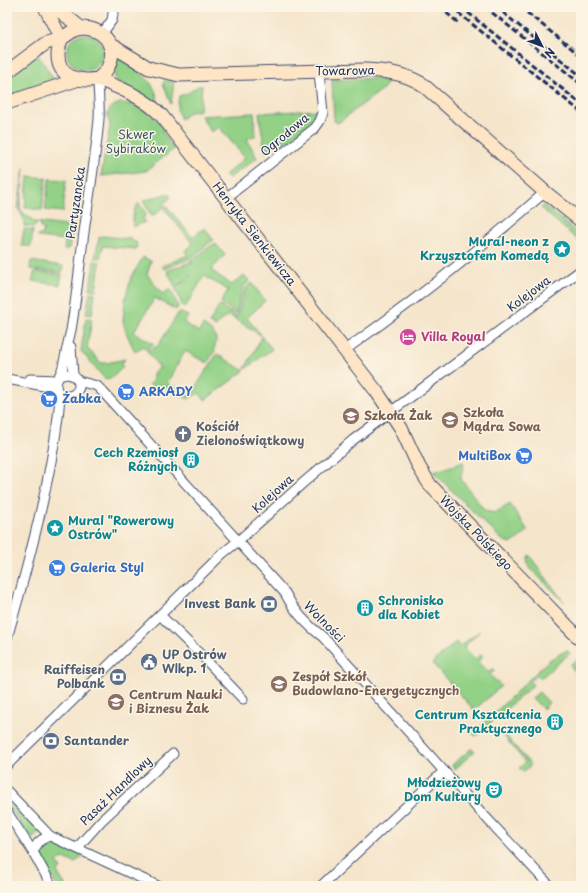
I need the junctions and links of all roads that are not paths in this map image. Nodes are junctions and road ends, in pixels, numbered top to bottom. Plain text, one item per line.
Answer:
1 (46, 7) edge
2 (54, 7) edge
3 (114, 7) edge
4 (81, 28) junction
5 (61, 39) junction
6 (106, 39) junction
7 (7, 72) edge
8 (319, 72) junction
9 (76, 80) junction
10 (98, 80) junction
11 (7, 103) edge
12 (545, 192) junction
13 (226, 198) junction
14 (581, 221) edge
15 (581, 270) edge
16 (71, 329) junction
17 (345, 350) junction
18 (58, 378) junction
19 (76, 378) junction
20 (7, 379) edge
21 (58, 392) junction
22 (70, 396) junction
23 (391, 412) junction
24 (57, 429) junction
25 (237, 542) junction
26 (160, 615) junction
27 (7, 638) edge
28 (581, 640) edge
29 (243, 699) dead end
30 (173, 754) dead end
31 (7, 765) edge
32 (444, 772) junction
33 (7, 791) edge
34 (7, 812) edge
35 (50, 836) junction
36 (76, 848) junction
37 (33, 852) junction
38 (52, 886) edge
39 (158, 886) edge
40 (321, 886) edge
41 (550, 886) edge

1 - 5 main road
2 - 4 main road
3 - 6 street
4 - 5 main road
4 - 6 main road
5 - 7 main road
5 - 9 main road
6 - 8 main road, Towarowa
6 - 10 main road
8 - 12 main road, Towarowa
8 - 13 street, Ogrodowa
9 - 10 main road
9 - 11 main road
10 - 13 main road, Henryka Sienkiewicza
10 - 16 street, Partyzancka
12 - 14 main road, Towarowa
12 - 17 street
13 - 17 main road, Henryka Sienkiewicza
15 - 23 street, Kolejowa
16 - 18 street, Partyzancka
16 - 19 street, Partyzancka
17 - 23 main road, Henryka Sienkiewicza
18 - 19 street
18 - 20 street
18 - 21 street
19 - 22 street
19 - 25 street, Wolności
20 - 21 street
21 - 22 street
21 - 24 street
22 - 24 street
23 - 25 street, Kolejowa
23 - 28 main road, Wojska Polskiego
24 - 27 street
25 - 26 street, Kolejowa
25 - 32 street, Wolności
26 - 29 street
26 - 31 street, Kolejowa
30 - 36 street, Pasaż Handlowy
32 - 40 street
32 - 41 street, Wolności
33 - 35 street
34 - 37 street
35 - 36 street
35 - 37 street
36 - 39 street
37 - 38 street

